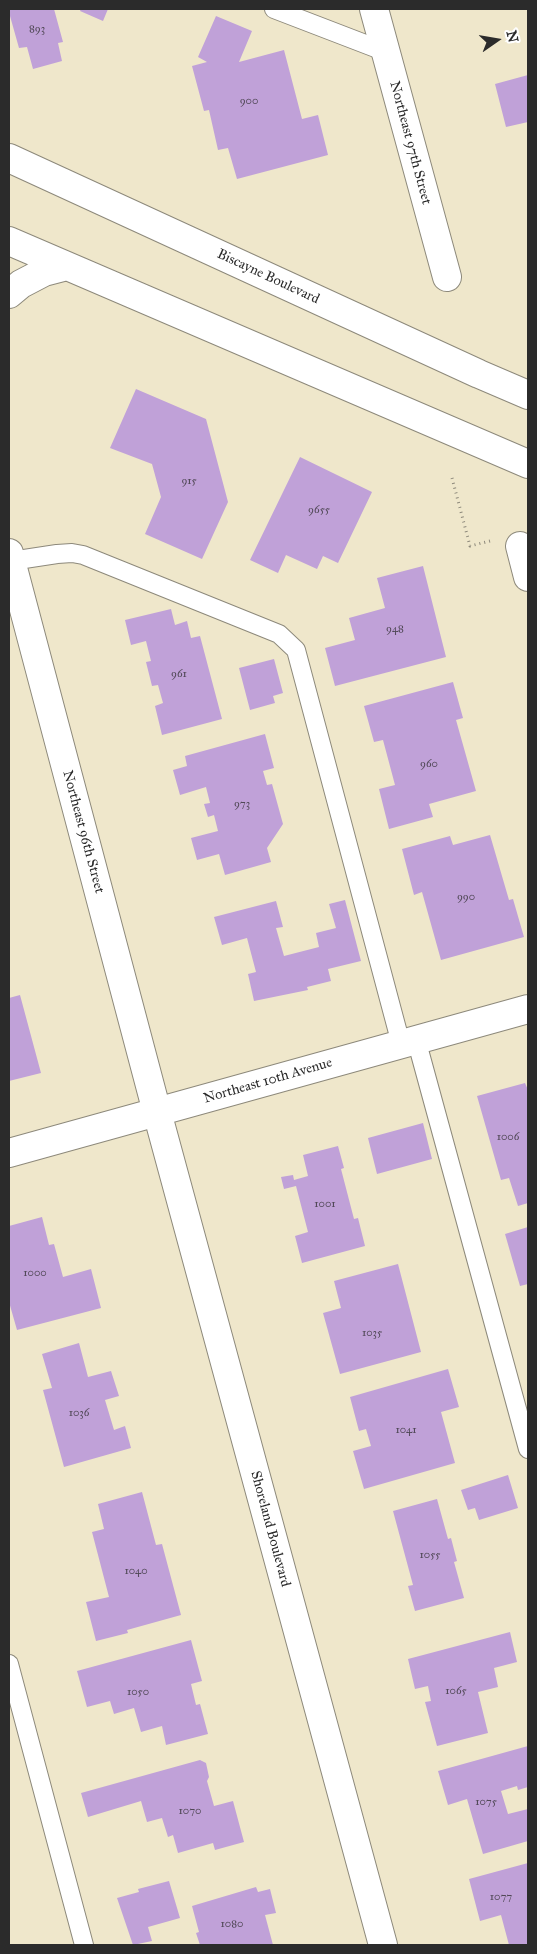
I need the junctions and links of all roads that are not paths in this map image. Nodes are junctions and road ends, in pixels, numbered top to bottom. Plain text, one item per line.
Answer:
1 (274, 9) edge
2 (374, 9) edge
3 (386, 52) junction
4 (9, 158) edge
5 (9, 241) edge
6 (67, 266) junction
7 (447, 277) dead end
8 (9, 294) edge
9 (528, 395) edge
10 (528, 464) edge
11 (520, 546) road end
12 (10, 557) edge
13 (528, 577) edge
14 (528, 1009) edge
15 (409, 1042) junction
16 (157, 1112) junction
17 (9, 1153) edge
18 (528, 1449) edge
19 (9, 1664) edge
20 (84, 1945) edge
21 (383, 1945) edge

1 - 3 lane
2 - 3 street, Northeast 97th Street
3 - 7 street, Northeast 97th Street
4 - 9 street, Biscayne Boulevard
5 - 6 street
6 - 8 street
6 - 10 street
11 - 13 street
12 - 15 lane
12 - 16 street, Northeast 96th Street
14 - 15 street, Northeast 10th Avenue
15 - 16 street, Northeast 10th Avenue
15 - 18 lane
16 - 17 street, Northeast 10th Avenue
16 - 21 street, Shoreland Boulevard
19 - 20 lane

